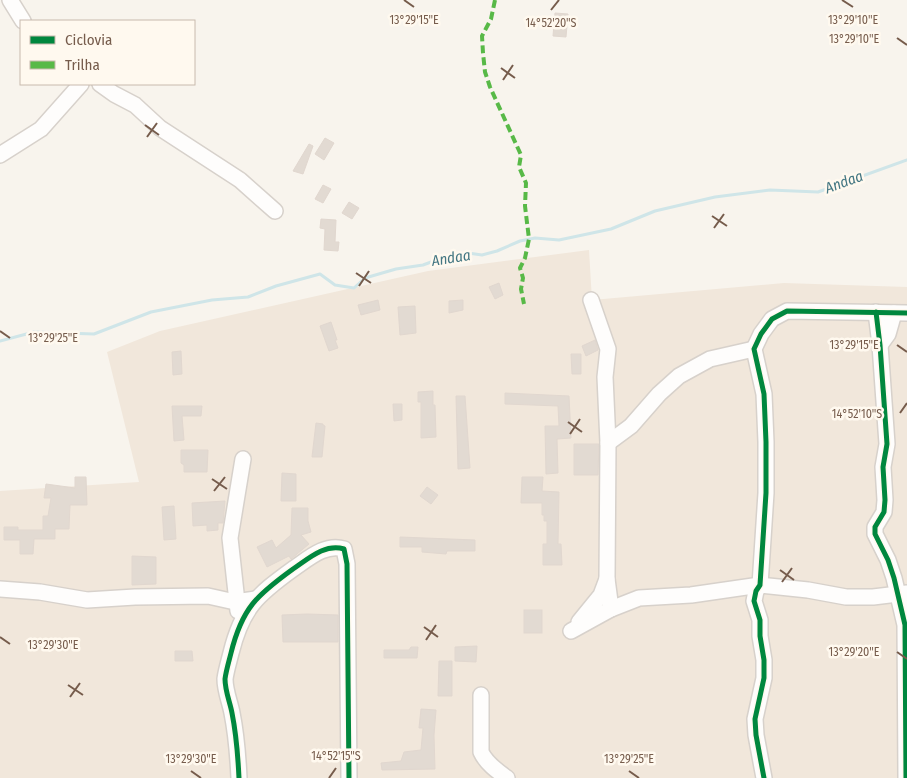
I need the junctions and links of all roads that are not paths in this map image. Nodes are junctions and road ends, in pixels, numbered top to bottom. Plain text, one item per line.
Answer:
1 (10, 0) edge
2 (22, 20) edge
3 (80, 85) edge
4 (101, 85) edge
5 (0, 155) edge
6 (275, 211) dead end
7 (592, 300) dead end
8 (876, 312) junction
9 (901, 312) edge
10 (880, 345) junction
11 (754, 349) junction
12 (608, 442) junction
13 (243, 459) dead end
14 (607, 579) junction
15 (760, 585) junction
16 (0, 589) edge
17 (902, 593) edge
18 (256, 599) junction
19 (236, 602) junction
20 (611, 609) junction
21 (240, 622) junction
22 (481, 696) dead end
23 (239, 778) edge
24 (349, 778) edge
25 (507, 778) edge
26 (764, 778) edge
27 (906, 778) edge

1 - 2 street
3 - 5 street
4 - 6 street
7 - 12 street
8 - 9 street
8 - 10 street
8 - 11 street
9 - 10 street
10 - 17 street
11 - 12 street
11 - 15 street
12 - 14 street
13 - 19 street
14 - 20 street
14 - 20 street
15 - 17 street
15 - 20 street
15 - 26 street
16 - 19 street
17 - 27 street
18 - 19 street
18 - 21 street
18 - 24 street
19 - 21 street
21 - 23 street
22 - 25 street

